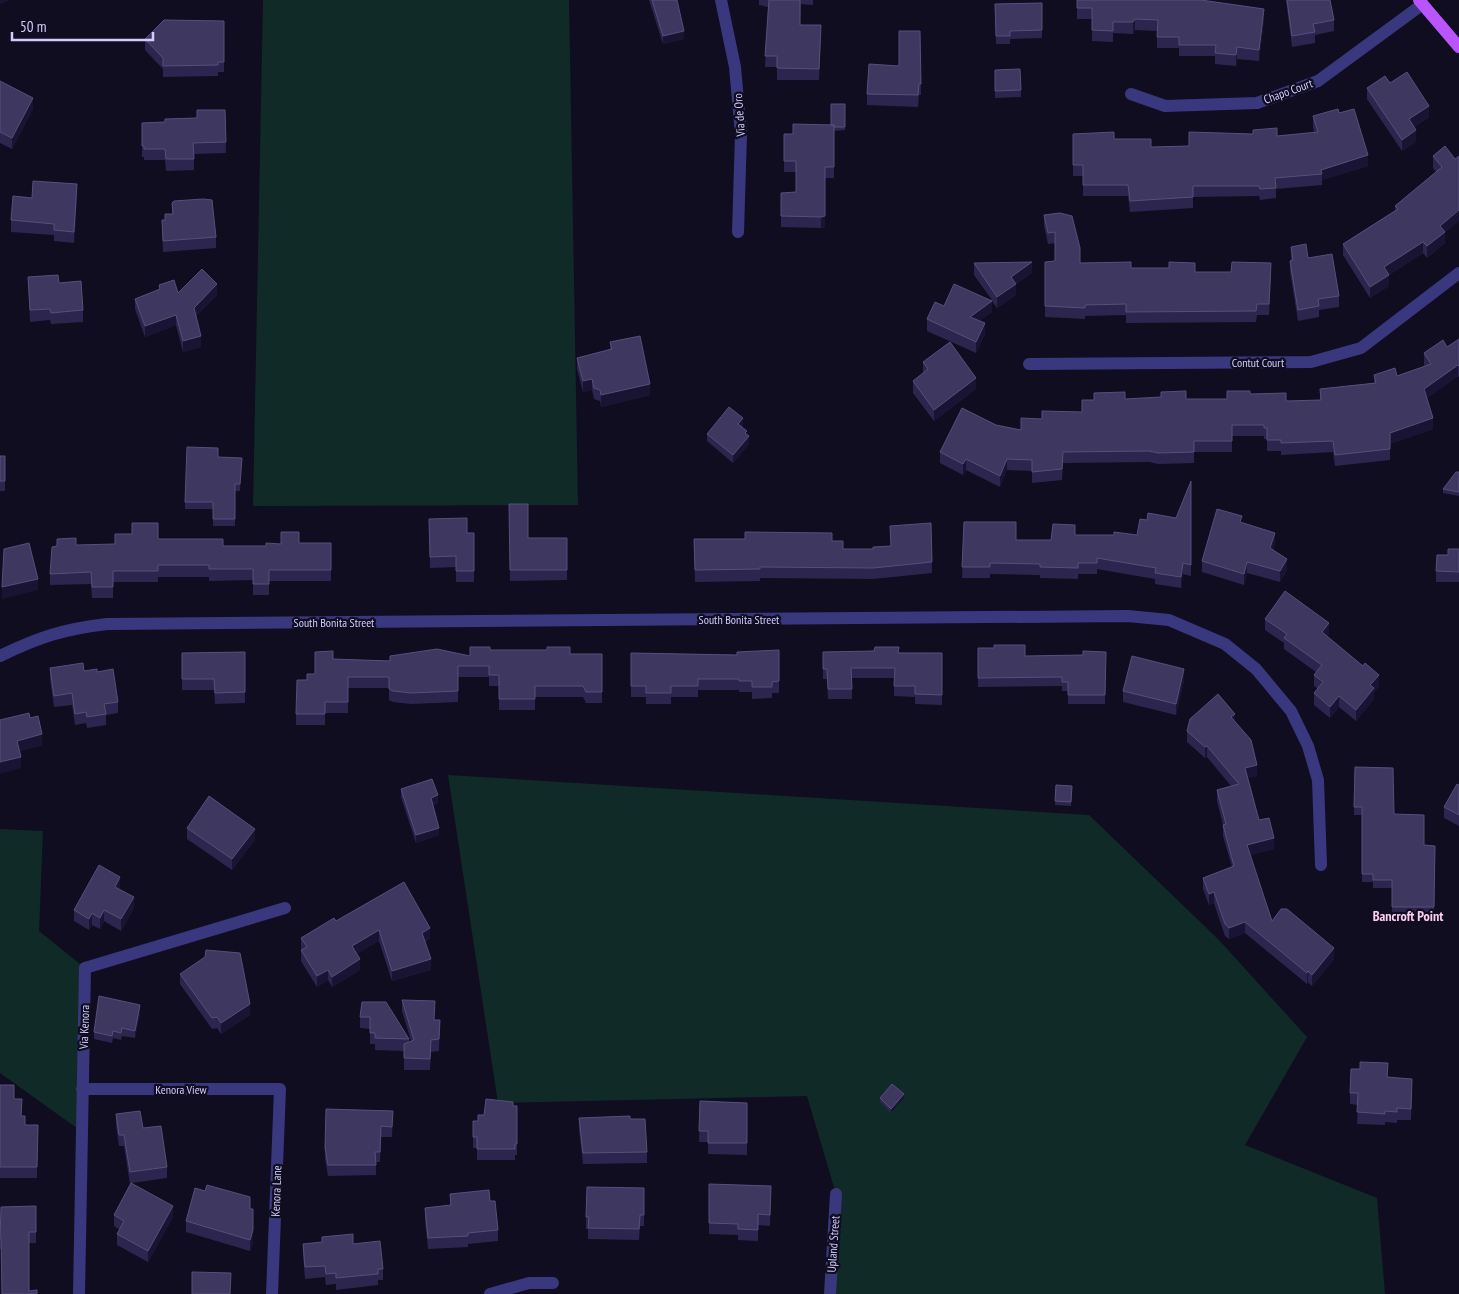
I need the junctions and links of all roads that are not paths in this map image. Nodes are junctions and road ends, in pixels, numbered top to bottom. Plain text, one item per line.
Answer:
1 (721, 0) edge
2 (1421, 2) edge
3 (1459, 47) edge
4 (1132, 94) dead end
5 (738, 232) dead end
6 (1459, 273) edge
7 (1029, 364) dead end
8 (0, 656) edge
9 (1321, 865) dead end
10 (285, 908) dead end
11 (82, 1089) junction
12 (280, 1089) joint
13 (836, 1194) dead end
14 (553, 1282) dead end
15 (79, 1294) edge
16 (272, 1294) edge
17 (490, 1294) edge
18 (830, 1294) edge

1 - 5 street, Via de Oro
2 - 3 main road
2 - 4 street, Chapo Court
6 - 7 street, Contut Court
8 - 9 street, South Bonita Street
10 - 11 street, Via Kenora
11 - 12 street, Kenora View
11 - 15 street, Via Kenora
12 - 16 street, Kenora Lane
13 - 18 street, Upland Street
14 - 17 street

